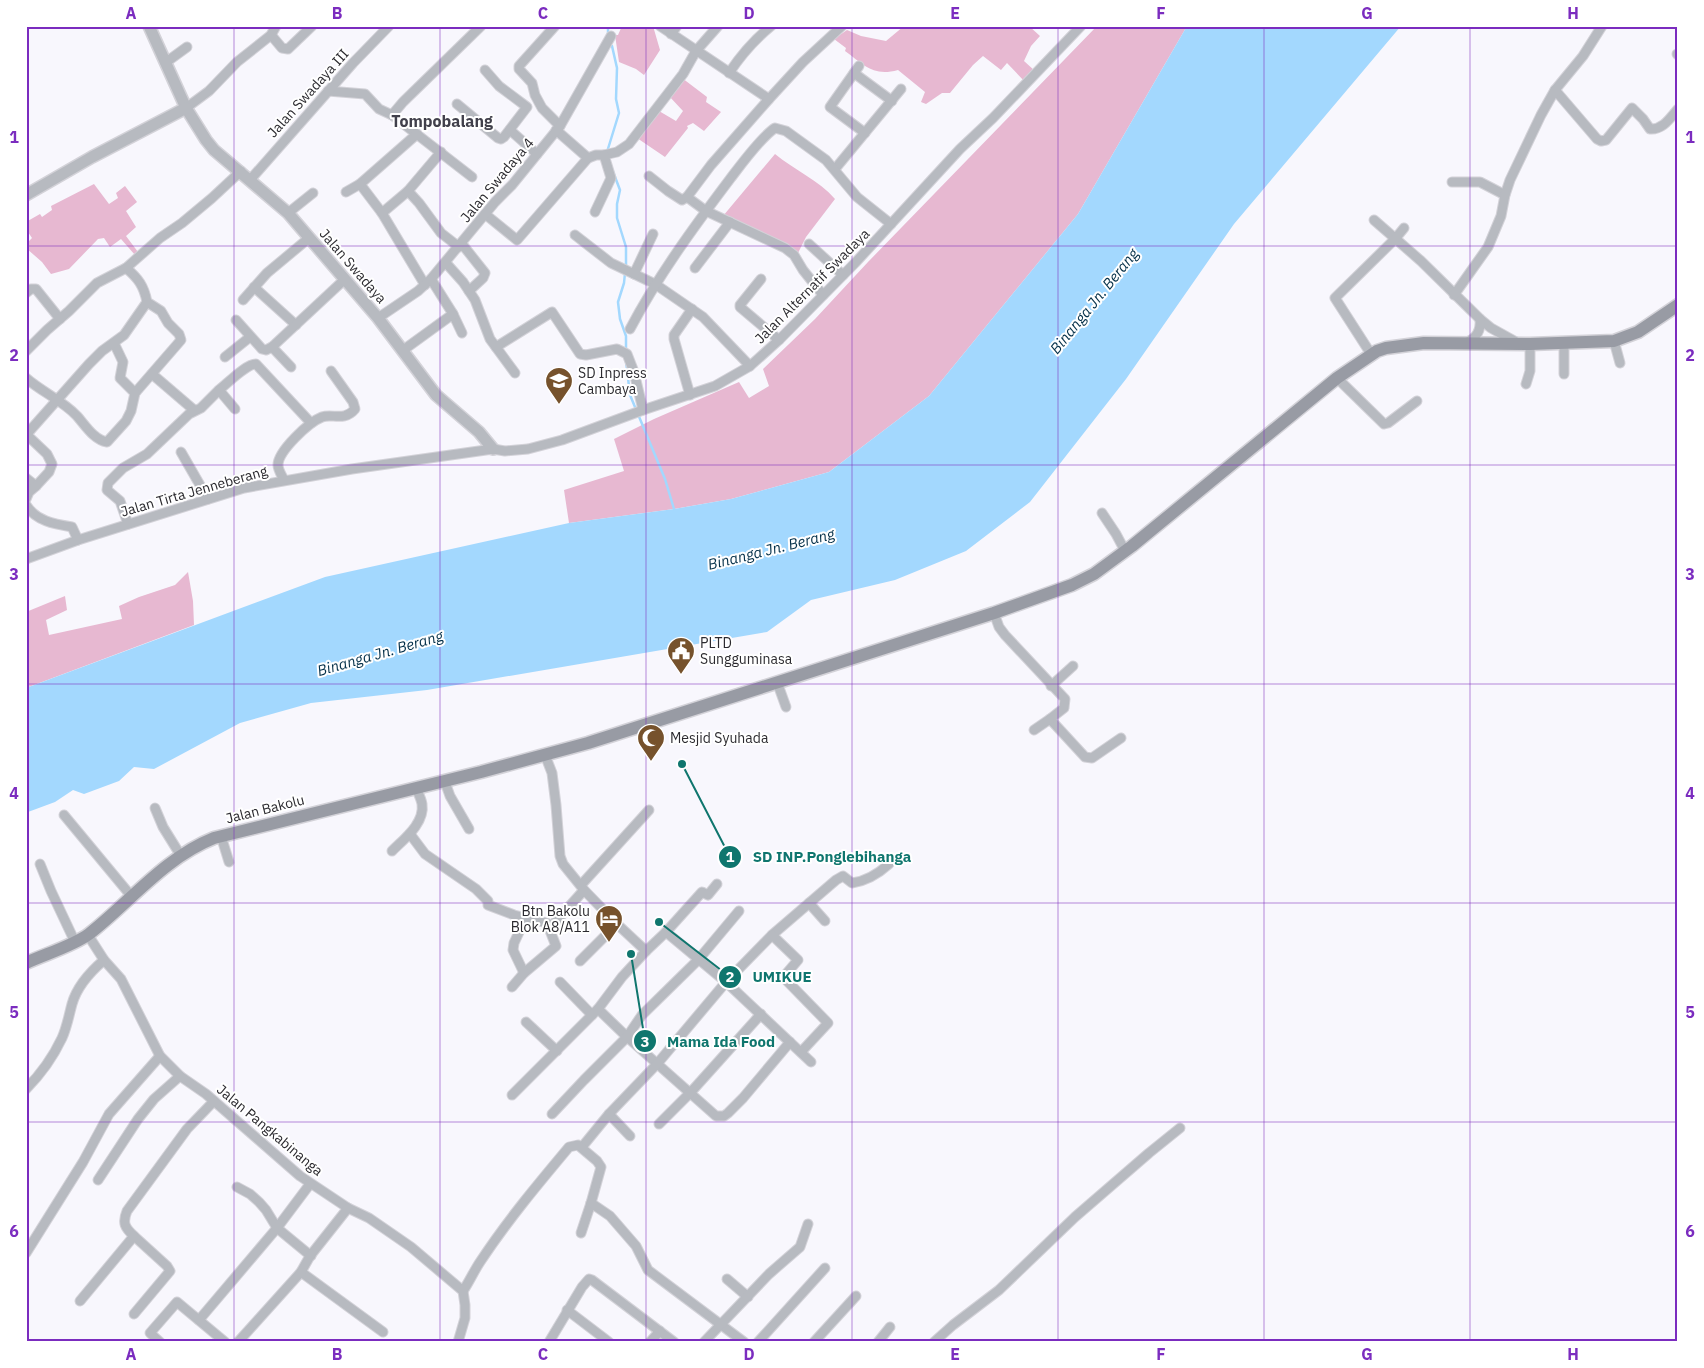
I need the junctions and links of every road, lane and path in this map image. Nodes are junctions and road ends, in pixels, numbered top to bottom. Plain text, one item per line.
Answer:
1 (148, 26) edge
2 (276, 26) edge
3 (312, 26) edge
4 (389, 26) edge
5 (481, 26) edge
6 (555, 26) edge
7 (660, 26) edge
8 (677, 26) edge
9 (718, 26) edge
10 (772, 26) edge
11 (842, 26) edge
12 (1081, 26) edge
13 (1602, 26) edge
14 (671, 34) junction
15 (270, 35) junction
16 (611, 36) dead end
17 (186, 46) dead end
18 (696, 51) junction
19 (165, 63) junction
20 (485, 70) dead end
21 (730, 73) junction
22 (901, 89) dead end
23 (1555, 90) junction
24 (328, 91) junction
25 (769, 99) junction
26 (892, 101) junction
27 (456, 104) dead end
28 (186, 108) junction
29 (1678, 109) edge
30 (392, 115) junction
31 (558, 128) junction
32 (510, 130) junction
33 (417, 134) junction
34 (865, 134) junction
35 (440, 152) junction
36 (537, 154) junction
37 (604, 155) junction
38 (588, 158) junction
39 (836, 169) junction
40 (241, 171) junction
41 (472, 176) dead end
42 (649, 176) dead end
43 (250, 180) junction
44 (1452, 182) dead end
45 (360, 184) junction
46 (408, 191) junction
47 (346, 192) dead end
48 (313, 194) dead end
49 (1505, 194) junction
50 (26, 195) edge
51 (687, 197) junction
52 (706, 211) junction
53 (595, 212) dead end
54 (288, 213) junction
55 (382, 213) junction
56 (485, 214) junction
57 (1374, 220) dead end
58 (730, 222) junction
59 (891, 224) junction
60 (1404, 228) dead end
61 (575, 234) dead end
62 (652, 234) dead end
63 (309, 238) junction
64 (1395, 239) junction
65 (809, 244) dead end
66 (461, 245) junction
67 (446, 263) junction
68 (126, 268) junction
69 (695, 268) dead end
70 (634, 274) junction
71 (843, 275) junction
72 (346, 279) junction
73 (761, 279) dead end
74 (428, 282) junction
75 (655, 284) junction
76 (254, 287) junction
77 (469, 291) junction
78 (26, 293) edge
79 (823, 294) junction
80 (1454, 295) junction
81 (243, 300) dead end
82 (147, 302) junction
83 (1678, 305) edge
84 (692, 309) junction
85 (453, 314) junction
86 (378, 318) junction
87 (60, 319) junction
88 (1480, 319) junction
89 (236, 320) dead end
90 (296, 325) junction
91 (630, 329) dead end
92 (462, 333) dead end
93 (250, 337) junction
94 (779, 340) junction
95 (114, 343) junction
96 (1463, 344) junction
97 (1527, 344) junction
98 (272, 347) junction
99 (496, 347) junction
100 (1565, 348) junction
101 (26, 350) edge
102 (402, 350) junction
103 (1371, 354) junction
104 (225, 357) dead end
105 (750, 366) junction
106 (291, 367) dead end
107 (331, 371) dead end
108 (515, 373) dead end
109 (152, 374) junction
110 (1564, 374) dead end
111 (26, 378) edge
112 (1337, 378) junction
113 (1526, 384) dead end
114 (219, 390) junction
115 (135, 393) junction
116 (690, 395) junction
117 (56, 400) junction
118 (1417, 401) dead end
119 (194, 410) junction
120 (235, 410) dead end
121 (643, 410) junction
122 (311, 423) junction
123 (27, 435) edge
124 (493, 449) junction
125 (181, 452) dead end
126 (26, 478) edge
127 (284, 480) junction
128 (36, 486) junction
129 (26, 499) edge
130 (208, 499) junction
131 (26, 505) edge
132 (1102, 513) dead end
133 (128, 524) junction
134 (78, 540) junction
135 (1125, 551) junction
136 (26, 559) edge
137 (995, 614) junction
138 (1073, 666) dead end
139 (778, 686) junction
140 (1052, 686) junction
141 (786, 707) dead end
142 (1050, 719) junction
143 (1034, 730) dead end
144 (1121, 738) dead end
145 (545, 755) junction
146 (445, 782) junction
147 (416, 788) junction
148 (155, 808) dead end
149 (649, 810) dead end
150 (64, 815) dead end
151 (469, 829) dead end
152 (410, 834) junction
153 (223, 840) junction
154 (392, 851) dead end
155 (181, 856) junction
156 (229, 862) dead end
157 (40, 864) dead end
158 (890, 864) dead end
159 (717, 884) dead end
160 (582, 888) junction
161 (132, 897) junction
162 (810, 903) junction
163 (739, 910) dead end
164 (526, 917) junction
165 (826, 921) dead end
166 (617, 924) junction
167 (550, 928) junction
168 (666, 932) junction
169 (772, 935) junction
170 (90, 939) junction
171 (75, 942) junction
172 (646, 951) junction
173 (104, 960) junction
174 (698, 960) junction
175 (580, 961) dead end
176 (26, 963) edge
177 (524, 973) junction
178 (560, 982) dead end
179 (726, 982) junction
180 (512, 987) dead end
181 (595, 1012) junction
182 (760, 1014) junction
183 (526, 1022) dead end
184 (627, 1038) junction
185 (790, 1042) junction
186 (556, 1051) junction
187 (801, 1052) junction
188 (160, 1056) junction
189 (811, 1062) dead end
190 (657, 1064) junction
191 (180, 1076) junction
192 (26, 1089) edge
193 (691, 1092) junction
194 (512, 1095) dead end
195 (214, 1101) junction
196 (552, 1114) dead end
197 (609, 1114) junction
198 (659, 1124) dead end
199 (1180, 1128) dead end
200 (630, 1136) dead end
201 (582, 1148) junction
202 (98, 1180) dead end
203 (310, 1184) junction
204 (237, 1187) dead end
205 (591, 1203) junction
206 (348, 1208) junction
207 (808, 1224) dead end
208 (276, 1228) junction
209 (581, 1233) dead end
210 (134, 1236) junction
211 (26, 1253) edge
212 (311, 1256) junction
213 (825, 1268) dead end
214 (301, 1272) junction
215 (727, 1279) dead end
216 (463, 1292) junction
217 (856, 1296) dead end
218 (748, 1297) junction
219 (80, 1301) dead end
220 (567, 1310) junction
221 (134, 1314) dead end
222 (199, 1320) junction
223 (720, 1325) junction
224 (890, 1328) dead end
225 (660, 1331) junction
226 (382, 1332) dead end
227 (160, 1342) edge
228 (225, 1342) edge
229 (238, 1342) edge
230 (458, 1342) edge
231 (549, 1342) edge
232 (609, 1342) edge
233 (650, 1342) edge
234 (674, 1342) edge
235 (704, 1342) edge
236 (744, 1342) edge
237 (758, 1342) edge
238 (814, 1342) edge
239 (878, 1342) edge
240 (934, 1342) edge

1 - 19 street, Jalan Swadaya
2 - 15 street
3 - 15 street
4 - 24 street, Jalan Swadaya III
5 - 30 street
6 - 31 street
7 - 14 street
8 - 14 street
9 - 18 street
10 - 21 street
11 - 25 street
12 - 59 street, Jalan Alternatif Swadaya
13 - 23 street
14 - 18 street
15 - 28 street
16 - 31 street, Jalan Swadaya 4
17 - 19 street
18 - 21 street
18 - 37 street
19 - 28 street, Jalan Swadaya
20 - 32 street
21 - 25 street
22 - 26 street
23 - 29 street
23 - 49 street
24 - 30 street
24 - 43 street, Jalan Swadaya III
25 - 51 street
26 - 34 street
26 - 34 street
27 - 32 street
28 - 40 street, Jalan Swadaya
28 - 50 street
30 - 33 street
31 - 36 street, Jalan Swadaya 4
31 - 38 street
32 - 36 street
33 - 35 street
33 - 45 street
34 - 39 street
35 - 41 street
35 - 46 street
36 - 56 street, Jalan Swadaya 4
37 - 38 street
37 - 53 street
38 - 56 street
39 - 52 street
39 - 59 street
40 - 43 street, Jalan Swadaya
40 - 68 street
42 - 51 street
43 - 54 street, Jalan Swadaya
44 - 49 street
45 - 47 street
45 - 55 street
46 - 55 street
46 - 66 street
48 - 54 street
49 - 80 street
51 - 52 street
52 - 58 street
52 - 75 street
54 - 63 street, Jalan Swadaya
55 - 74 street
56 - 66 street, Jalan Swadaya 4
57 - 64 street
58 - 69 street
58 - 79 street
59 - 71 street, Jalan Alternatif Swadaya
60 - 64 street
61 - 70 street
62 - 70 street
63 - 72 street, Jalan Swadaya
63 - 76 street
64 - 80 street
64 - 103 street
65 - 71 street
66 - 67 street, Jalan Swadaya 4
66 - 77 street
67 - 74 street, Jalan Swadaya 4
67 - 77 street
68 - 82 street
68 - 87 street
70 - 75 street
71 - 79 street, Jalan Alternatif Swadaya
72 - 86 street, Jalan Swadaya
72 - 90 street
73 - 94 street
74 - 85 street
74 - 86 street, Jalan Swadaya 4
75 - 84 street
75 - 91 street
76 - 81 street
76 - 90 street
77 - 99 street
78 - 87 street
79 - 94 street, Jalan Alternatif Swadaya
80 - 88 street
82 - 95 street
82 - 109 street
83 - 100 main road, Jalan Bakolu
84 - 105 street
84 - 116 street
85 - 92 street
85 - 102 street
86 - 102 street, Jalan Swadaya
87 - 101 street
88 - 96 street
88 - 97 street
89 - 93 street
90 - 98 street
93 - 98 street
93 - 104 street
94 - 105 street, Jalan Alternatif Swadaya
95 - 115 street
95 - 117 street
96 - 97 main road, Jalan Bakolu
96 - 103 main road, Jalan Bakolu
97 - 100 main road, Jalan Bakolu
97 - 113 street
98 - 106 street
99 - 108 street
99 - 121 street
100 - 110 street
102 - 124 street, Jalan Swadaya
103 - 112 main road, Jalan Bakolu
105 - 116 street, Jalan Alternatif Swadaya
107 - 122 street
109 - 115 street
109 - 119 street
111 - 117 street
112 - 118 street
112 - 135 main road, Jalan Bakolu
114 - 119 street
114 - 120 street
114 - 122 street
115 - 117 street
116 - 121 street, Jalan Alternatif Swadaya
117 - 123 street
119 - 133 street
121 - 124 street, Jalan Alternatif Swadaya
122 - 127 street
123 - 128 street
124 - 127 street, Jalan Tirta Jenneberang
125 - 130 street
126 - 128 street
127 - 130 street, Jalan Tirta Jenneberang
128 - 129 street
130 - 133 street, Jalan Tirta Jenneberang
131 - 134 street
132 - 135 street
133 - 134 street, Jalan Tirta Jenneberang
134 - 136 street, Jalan Tirta Jenneberang
135 - 137 main road, Jalan Bakolu
137 - 139 main road, Jalan Bakolu
137 - 140 street
138 - 140 street
139 - 141 street
139 - 145 main road, Jalan Bakolu
140 - 142 street
142 - 143 street
142 - 144 street
145 - 146 main road, Jalan Bakolu
145 - 160 street
146 - 147 main road, Jalan Bakolu
146 - 151 street
147 - 152 street
147 - 153 main road, Jalan Bakolu
148 - 155 street
149 - 160 street
150 - 161 street
152 - 154 street
152 - 164 street
153 - 155 main road, Jalan Bakolu
153 - 156 street
155 - 161 main road, Jalan Bakolu
157 - 171 street
158 - 162 street
159 - 168 street
160 - 166 street
160 - 167 street
161 - 170 main road, Jalan Bakolu
162 - 165 street
162 - 169 street
163 - 174 street
164 - 167 street
164 - 177 street
166 - 172 street
166 - 175 street
167 - 177 street
168 - 172 street
168 - 174 street
169 - 179 street
169 - 187 street
170 - 171 main road, Jalan Bakolu
170 - 173 street, Jalan Pangkabinanga
171 - 176 main road, Jalan Bakolu
172 - 181 street
173 - 188 street, Jalan Pangkabinanga
173 - 192 street
174 - 179 street
174 - 184 street
177 - 180 street
178 - 181 street
179 - 182 street
179 - 190 street
181 - 184 street
181 - 186 street
182 - 185 street
182 - 193 street
183 - 186 street
184 - 190 street
184 - 196 street
185 - 187 street
185 - 193 street
186 - 194 street
187 - 189 street
188 - 191 street, Jalan Pangkabinanga
188 - 211 street
190 - 193 street
190 - 197 street
191 - 195 street, Jalan Pangkabinanga
191 - 202 street
193 - 198 street
195 - 203 street, Jalan Pangkabinanga
195 - 210 street
197 - 200 street
197 - 201 street
199 - 240 street
201 - 205 street
201 - 216 street
203 - 206 street, Jalan Pangkabinanga
203 - 208 street
204 - 208 street
205 - 209 street
205 - 223 street
206 - 212 street
206 - 216 street, Jalan Pangkabinanga
207 - 218 street
208 - 212 street
208 - 222 street
210 - 219 street
210 - 221 street
212 - 214 street
213 - 237 street
214 - 226 street
214 - 229 street
215 - 218 street
216 - 230 street
217 - 238 street
218 - 223 street
220 - 225 street
220 - 231 street
220 - 232 street
222 - 227 street
222 - 228 street
223 - 235 street
223 - 236 street
224 - 239 street
225 - 233 street
225 - 234 street

